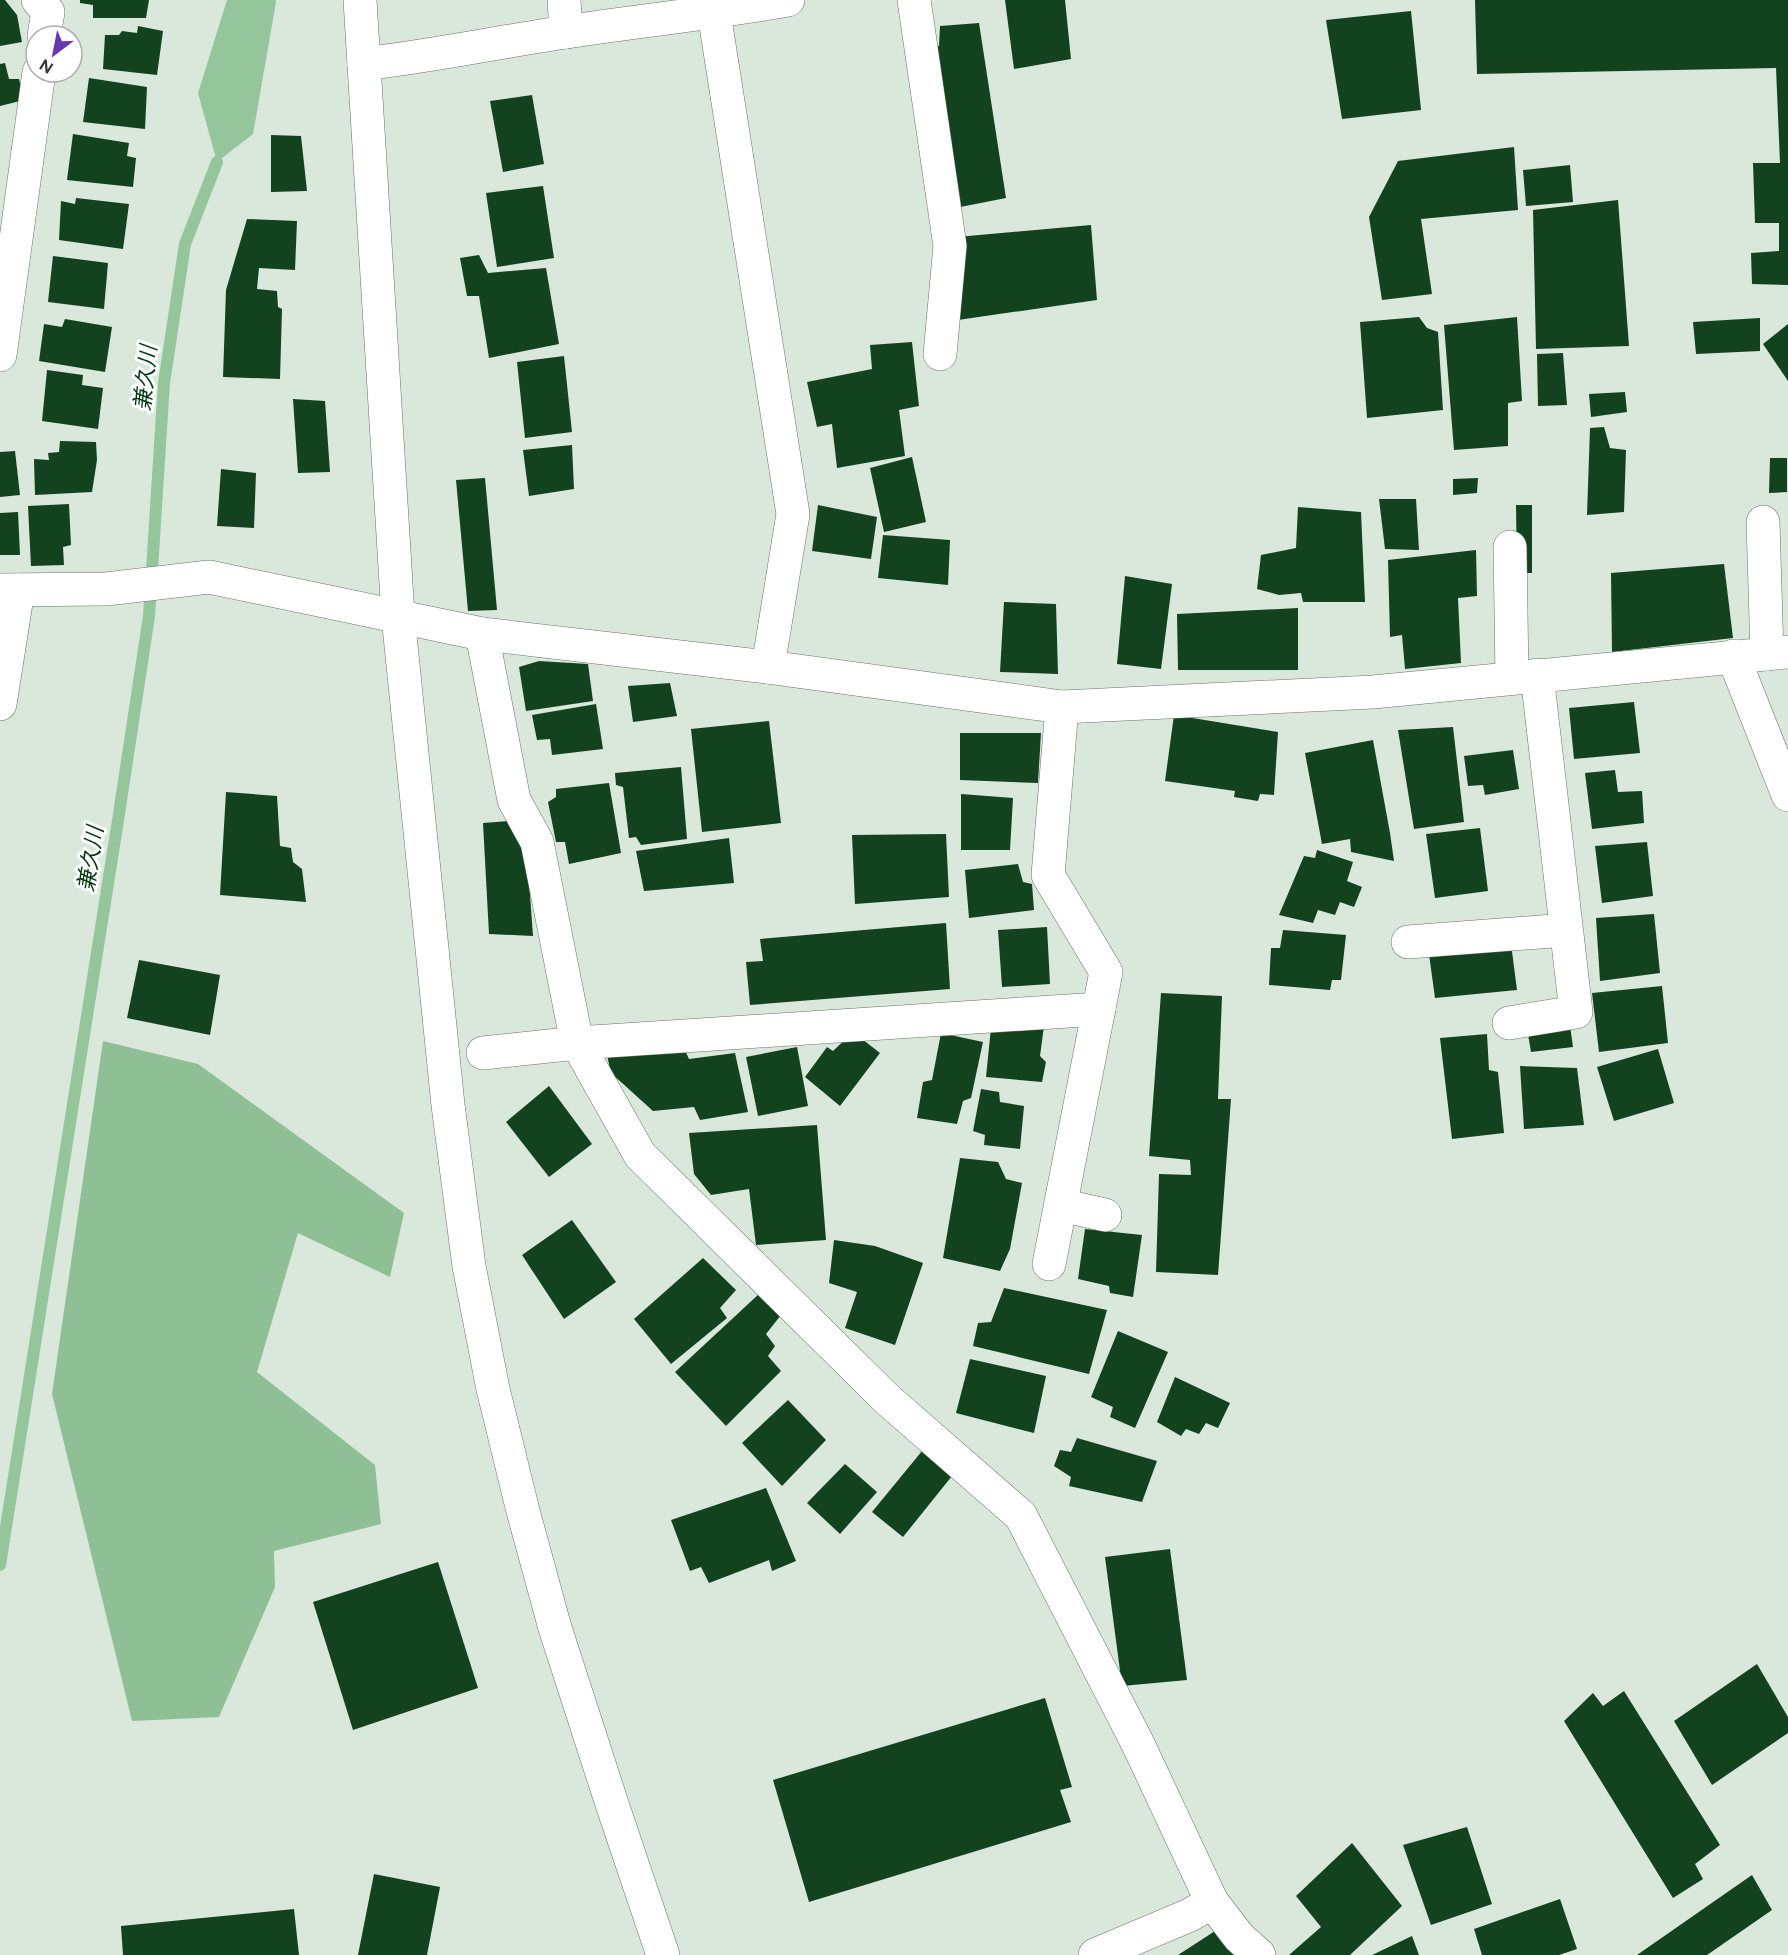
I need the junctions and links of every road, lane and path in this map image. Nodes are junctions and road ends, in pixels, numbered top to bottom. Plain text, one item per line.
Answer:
1 (38, 0) edge
2 (360, 0) edge
3 (564, 0) edge
4 (788, 0) edge
5 (914, 0) edge
6 (714, 13) junction
7 (46, 24) edge
8 (566, 32) junction
9 (364, 64) junction
10 (37, 84) edge
11 (940, 354) dead end
12 (0, 355) edge
13 (1763, 522) dead end
14 (1510, 547) dead end
15 (9, 590) edge
16 (398, 616) junction
17 (482, 634) junction
18 (1777, 653) edge
19 (1733, 656) junction
20 (768, 667) junction
21 (1525, 677) junction
22 (0, 704) edge
23 (1062, 707) junction
24 (1786, 788) edge
25 (1566, 930) junction
26 (1408, 942) dead end
27 (1099, 1008) junction
28 (1509, 1023) dead end
29 (577, 1043) junction
30 (483, 1053) dead end
31 (1060, 1205) junction
32 (1105, 1215) dead end
33 (1049, 1264) dead end
34 (1212, 1902) junction
35 (663, 1955) edge
36 (1095, 1955) edge
37 (1259, 1955) edge

1 - 7 street
2 - 9 street
3 - 8 street
4 - 6 street
5 - 11 street
6 - 8 street
6 - 20 street
8 - 9 street
9 - 16 street
10 - 12 street
13 - 18 street
14 - 21 street
15 - 16 street
15 - 22 street
16 - 17 street
16 - 35 street
17 - 20 street
17 - 29 street
18 - 19 street
19 - 21 street
19 - 24 street
20 - 23 street
21 - 23 street
21 - 25 street
23 - 27 street
25 - 26 street
25 - 28 street
27 - 29 street
27 - 31 street
29 - 30 street
29 - 34 street
31 - 32 street
31 - 33 street
34 - 36 street
34 - 37 street

